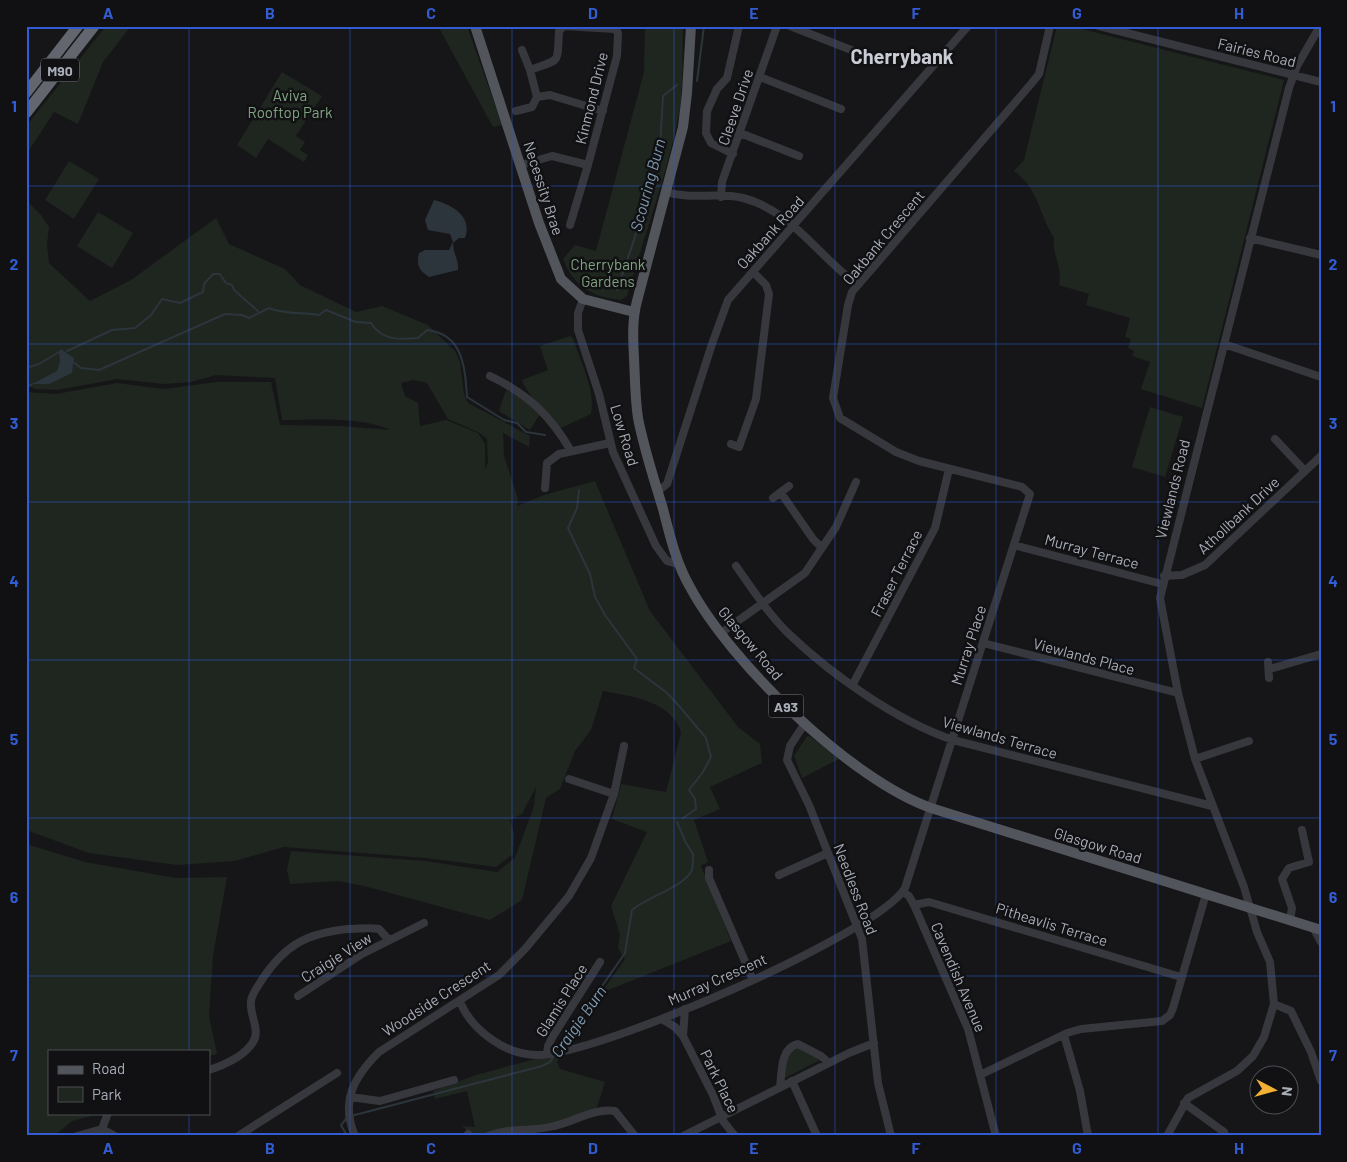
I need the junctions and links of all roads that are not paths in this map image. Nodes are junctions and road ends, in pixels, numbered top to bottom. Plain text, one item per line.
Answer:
1 (78, 26) edge
2 (94, 26) edge
3 (475, 26) edge
4 (691, 26) edge
5 (739, 26) edge
6 (777, 26) edge
7 (790, 26) edge
8 (968, 26) edge
9 (1050, 26) edge
10 (1099, 26) edge
11 (1320, 26) edge
12 (522, 50) dead end
13 (864, 55) dead end
14 (530, 70) junction
15 (1294, 74) junction
16 (760, 77) junction
17 (1321, 82) edge
18 (26, 93) edge
19 (537, 97) junction
20 (842, 109) dead end
21 (516, 111) dead end
22 (603, 111) junction
23 (26, 113) edge
24 (740, 133) junction
25 (733, 154) junction
26 (799, 156) dead end
27 (521, 165) junction
28 (588, 165) junction
29 (666, 192) junction
30 (721, 196) junction
31 (570, 225) dead end
32 (793, 228) junction
33 (1250, 238) junction
34 (1321, 255) edge
35 (752, 272) junction
36 (858, 285) junction
37 (583, 299) junction
38 (634, 312) junction
39 (1224, 344) junction
40 (490, 376) dead end
41 (1321, 377) edge
42 (1274, 439) dead end
43 (610, 443) junction
44 (731, 444) dead end
45 (571, 451) junction
46 (1321, 456) edge
47 (949, 469) junction
48 (1305, 471) junction
49 (856, 482) dead end
50 (789, 486) dead end
51 (545, 488) dead end
52 (1029, 491) joint
53 (657, 492) junction
54 (781, 493) junction
55 (773, 498) dead end
56 (1014, 545) junction
57 (822, 548) junction
58 (679, 564) junction
59 (736, 566) dead end
60 (1163, 580) junction
61 (762, 602) junction
62 (721, 633) junction
63 (983, 643) junction
64 (1320, 655) edge
65 (1269, 670) dead end
66 (853, 684) junction
67 (1178, 693) junction
68 (805, 724) junction
69 (952, 740) junction
70 (1249, 741) dead end
71 (624, 746) dead end
72 (1195, 758) junction
73 (569, 779) dead end
74 (614, 794) junction
75 (1212, 806) junction
76 (931, 808) junction
77 (1302, 830) dead end
78 (828, 853) junction
79 (709, 870) dead end
80 (779, 875) dead end
81 (903, 892) junction
82 (1206, 894) junction
83 (914, 905) junction
84 (1250, 907) junction
85 (1290, 920) junction
86 (424, 922) dead end
87 (856, 926) junction
88 (1317, 929) edge
89 (389, 940) junction
90 (1321, 942) edge
91 (600, 962) dead end
92 (1182, 977) junction
93 (753, 980) junction
94 (298, 996) dead end
95 (460, 1002) junction
96 (1274, 1004) junction
97 (685, 1010) junction
98 (662, 1018) junction
99 (1064, 1035) junction
100 (683, 1036) junction
101 (874, 1043) junction
102 (553, 1052) junction
103 (828, 1063) junction
104 (210, 1070) edge
105 (337, 1073) dead end
106 (980, 1076) junction
107 (454, 1080) dead end
108 (792, 1081) junction
109 (1321, 1081) edge
110 (780, 1087) junction
111 (350, 1098) junction
112 (1184, 1103) junction
113 (108, 1114) edge
114 (722, 1117) junction
115 (102, 1129) junction
116 (77, 1136) edge
117 (115, 1136) edge
118 (238, 1136) edge
119 (355, 1136) edge
120 (488, 1136) edge
121 (635, 1136) edge
122 (683, 1136) edge
123 (735, 1136) edge
124 (818, 1136) edge
125 (891, 1136) edge
126 (996, 1136) edge
127 (1088, 1136) edge
128 (1167, 1136) edge
129 (1225, 1136) edge

1 - 18 highway, M90
2 - 23 highway, M90
3 - 27 main road, Necessity Brae
4 - 29 main road, Glasgow Road / A93
5 - 25 street
6 - 16 street, Cleeve Drive
7 - 13 street
8 - 32 street, Oakbank Road
9 - 36 street, Oakbank Crescent
10 - 15 street, Fairies Road
11 - 15 street, Viewlands Road
12 - 14 street
14 - 19 street
14 - 22 street, Kinmond Drive
15 - 17 street, Fairies Road
15 - 33 street, Viewlands Road
16 - 20 street
16 - 24 street, Cleeve Drive
19 - 21 street
19 - 22 street
22 - 28 street, Kinmond Drive
24 - 25 street, Cleeve Drive
24 - 26 street
25 - 30 street, Cleeve Drive
27 - 28 street, Kinmond Drive
27 - 37 main road, Necessity Brae
28 - 31 street
29 - 30 street
29 - 38 main road, Glasgow Road / A93
30 - 32 street
32 - 35 street, Oakbank Road
32 - 36 street
33 - 34 street
33 - 39 street, Viewlands Road
35 - 44 street
35 - 53 street, Oakbank Road
36 - 47 street, Oakbank Crescent
37 - 38 main road, Necessity Brae
37 - 43 street, Low Road
38 - 53 main road, Glasgow Road / A93
39 - 41 street
39 - 60 street, Viewlands Road
40 - 45 street
42 - 48 street
43 - 45 street
43 - 58 street, Low Road
45 - 51 street
46 - 48 street, Athollbank Drive
47 - 52 street, Oakbank Crescent
47 - 66 street, Fraser Terrace
48 - 60 street, Athollbank Drive
49 - 57 street
50 - 54 street
52 - 56 street, Murray Place
53 - 58 main road, Glasgow Road / A93
54 - 55 street
54 - 57 street
56 - 60 street, Murray Terrace
56 - 63 street, Murray Place
57 - 61 street
58 - 62 main road, Glasgow Road / A93
59 - 61 street, Viewlands Terrace
60 - 67 street, Viewlands Road
61 - 62 street
61 - 66 street, Viewlands Terrace
62 - 68 main road, Glasgow Road / A93
63 - 67 street, Viewlands Place
63 - 69 street, Murray Place
64 - 65 street
66 - 69 street, Viewlands Terrace
67 - 72 street, Viewlands Road
68 - 76 main road, Glasgow Road / A93
68 - 78 street, Needless Road
69 - 75 street, Viewlands Terrace
69 - 76 street, Murray Place
70 - 72 street
71 - 74 street, Woodside Crescent
72 - 75 street, Viewlands Road
73 - 74 street
74 - 95 street, Woodside Crescent
75 - 84 street, Viewlands Road
76 - 81 street
76 - 82 main road, Glasgow Road / A93
77 - 85 street
78 - 80 street
78 - 87 street, Needless Road
79 - 93 street
81 - 83 street, Cavendish Avenue
81 - 87 street, Murray Crescent
82 - 84 main road, Glasgow Road / A93
82 - 92 street
83 - 92 street, Pitheavlis Terrace
83 - 106 street, Cavendish Avenue
84 - 85 main road, Glasgow Road / A93
84 - 96 street, Viewlands Road
85 - 88 main road, Glasgow Road / A93
86 - 89 street, Craigie View
87 - 93 street, Murray Crescent
87 - 101 street, Needless Road
88 - 90 street
89 - 94 street, Craigie View
89 - 104 street, Craigie View
91 - 102 street, Glamis Place
92 - 99 street
93 - 97 street, Murray Crescent
95 - 102 street, Murray Crescent
95 - 111 street, Woodside Crescent
96 - 109 street
96 - 112 street
97 - 98 street, Murray Crescent
97 - 100 street
98 - 100 street, Park Place
98 - 102 street, Murray Crescent
99 - 106 street
99 - 127 street
100 - 114 street, Park Place
101 - 103 street
101 - 125 street, Needless Road
103 - 108 street
103 - 110 street
105 - 118 street
106 - 126 street, Cavendish Avenue
107 - 111 street
108 - 110 street
108 - 124 street
110 - 114 street
111 - 119 street, Woodside Crescent
112 - 128 street
112 - 129 street
113 - 115 street
114 - 122 street
114 - 123 street, Park Place
115 - 116 street
115 - 117 street
120 - 121 street

